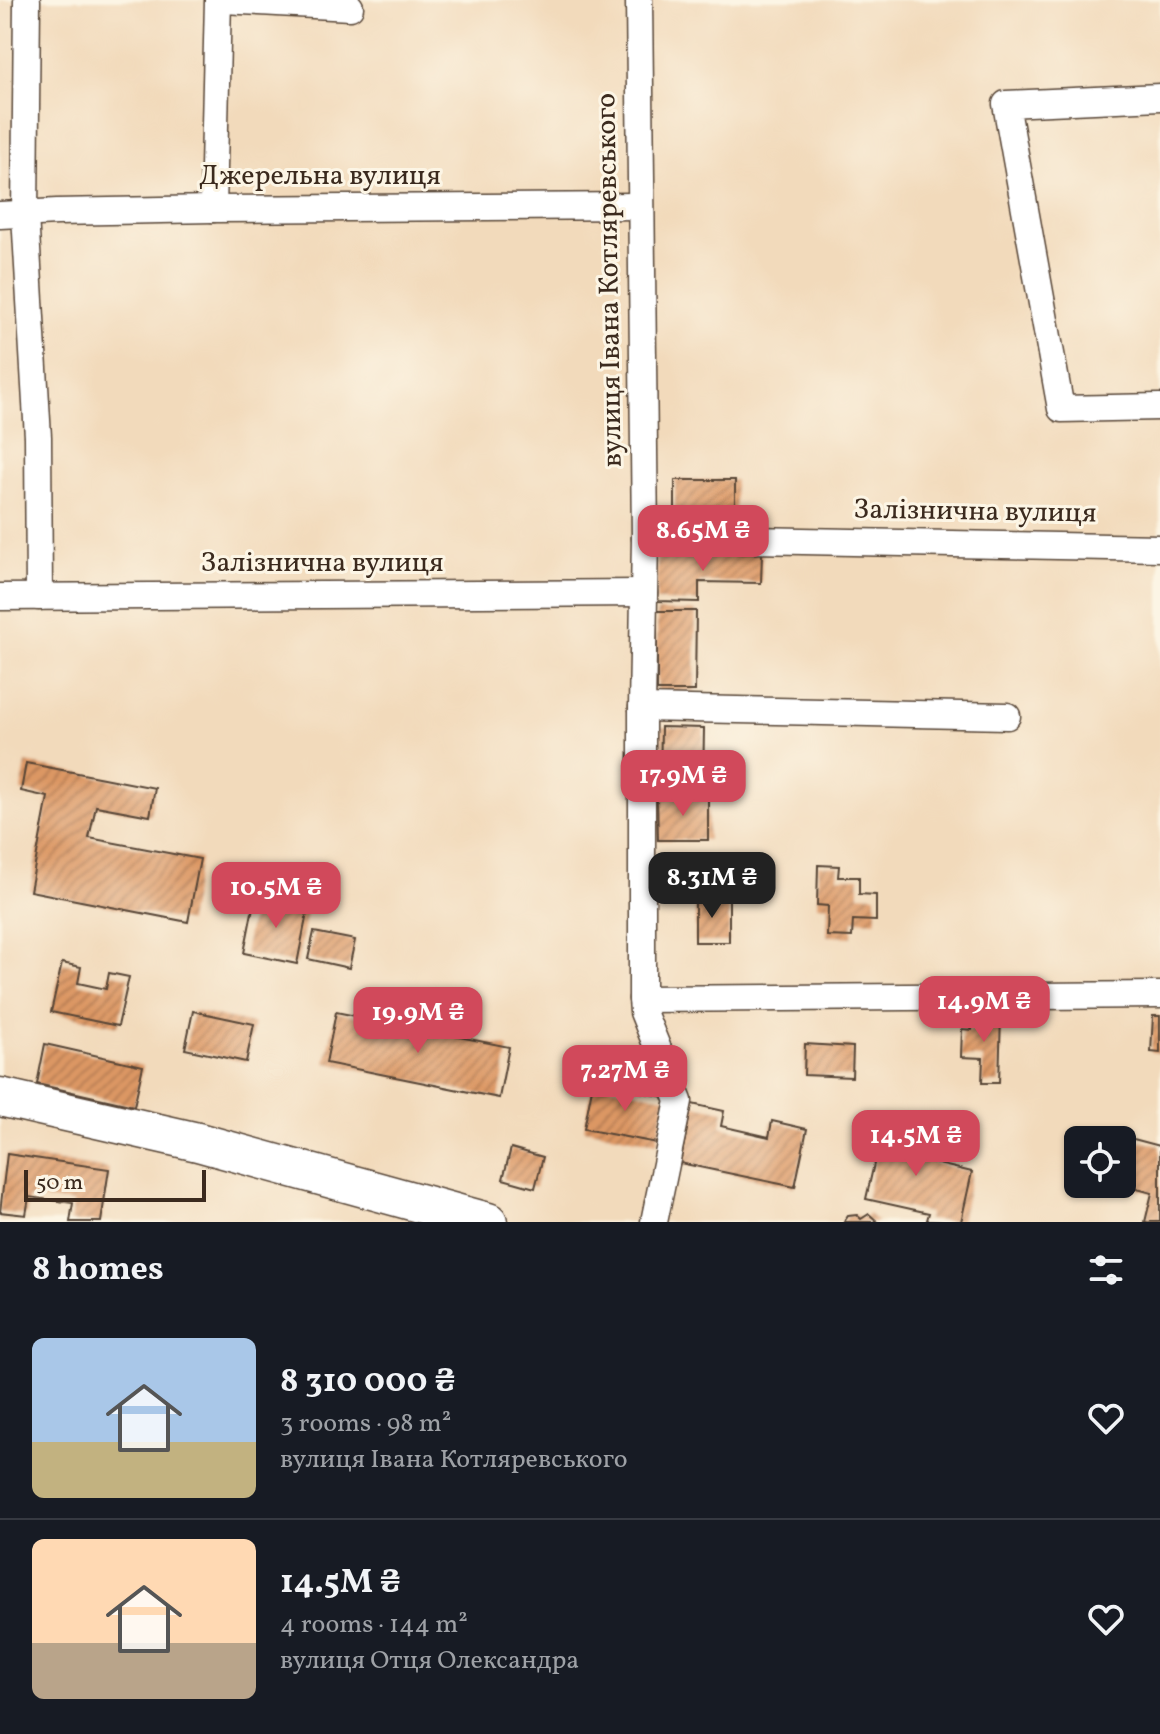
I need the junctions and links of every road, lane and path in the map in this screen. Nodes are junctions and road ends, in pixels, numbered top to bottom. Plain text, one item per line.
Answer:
1 (27, 0) edge
2 (220, 0) edge
3 (639, 0) edge
4 (350, 7) dead end
5 (1160, 97) edge
6 (640, 206) junction
7 (213, 209) junction
8 (12, 215) edge
9 (1160, 407) edge
10 (645, 538) junction
11 (1160, 548) edge
12 (644, 593) junction
13 (0, 597) edge
14 (39, 597) junction
15 (642, 708) junction
16 (1007, 716) dead end
17 (1160, 995) edge
18 (642, 999) junction
19 (0, 1097) edge
20 (488, 1222) edge
21 (654, 1222) edge

1 - 8 street
2 - 4 street
2 - 7 street
3 - 6 street, вулиця Івана Котляревського
5 - 9 street
6 - 7 street, Джерельна вулиця
6 - 10 street, вулиця Івана Котляревського
7 - 8 street, Джерельна вулиця
8 - 14 street
10 - 11 street, Залізнична вулиця
10 - 12 street, вулиця Івана Котляревського
12 - 14 street, Залізнична вулиця
12 - 15 street, вулиця Івана Котляревського
13 - 14 street, Залізнична вулиця
15 - 16 street
15 - 18 street, вулиця Івана Котляревського
17 - 18 street
18 - 21 street, вулиця Івана Котляревського
19 - 20 street

